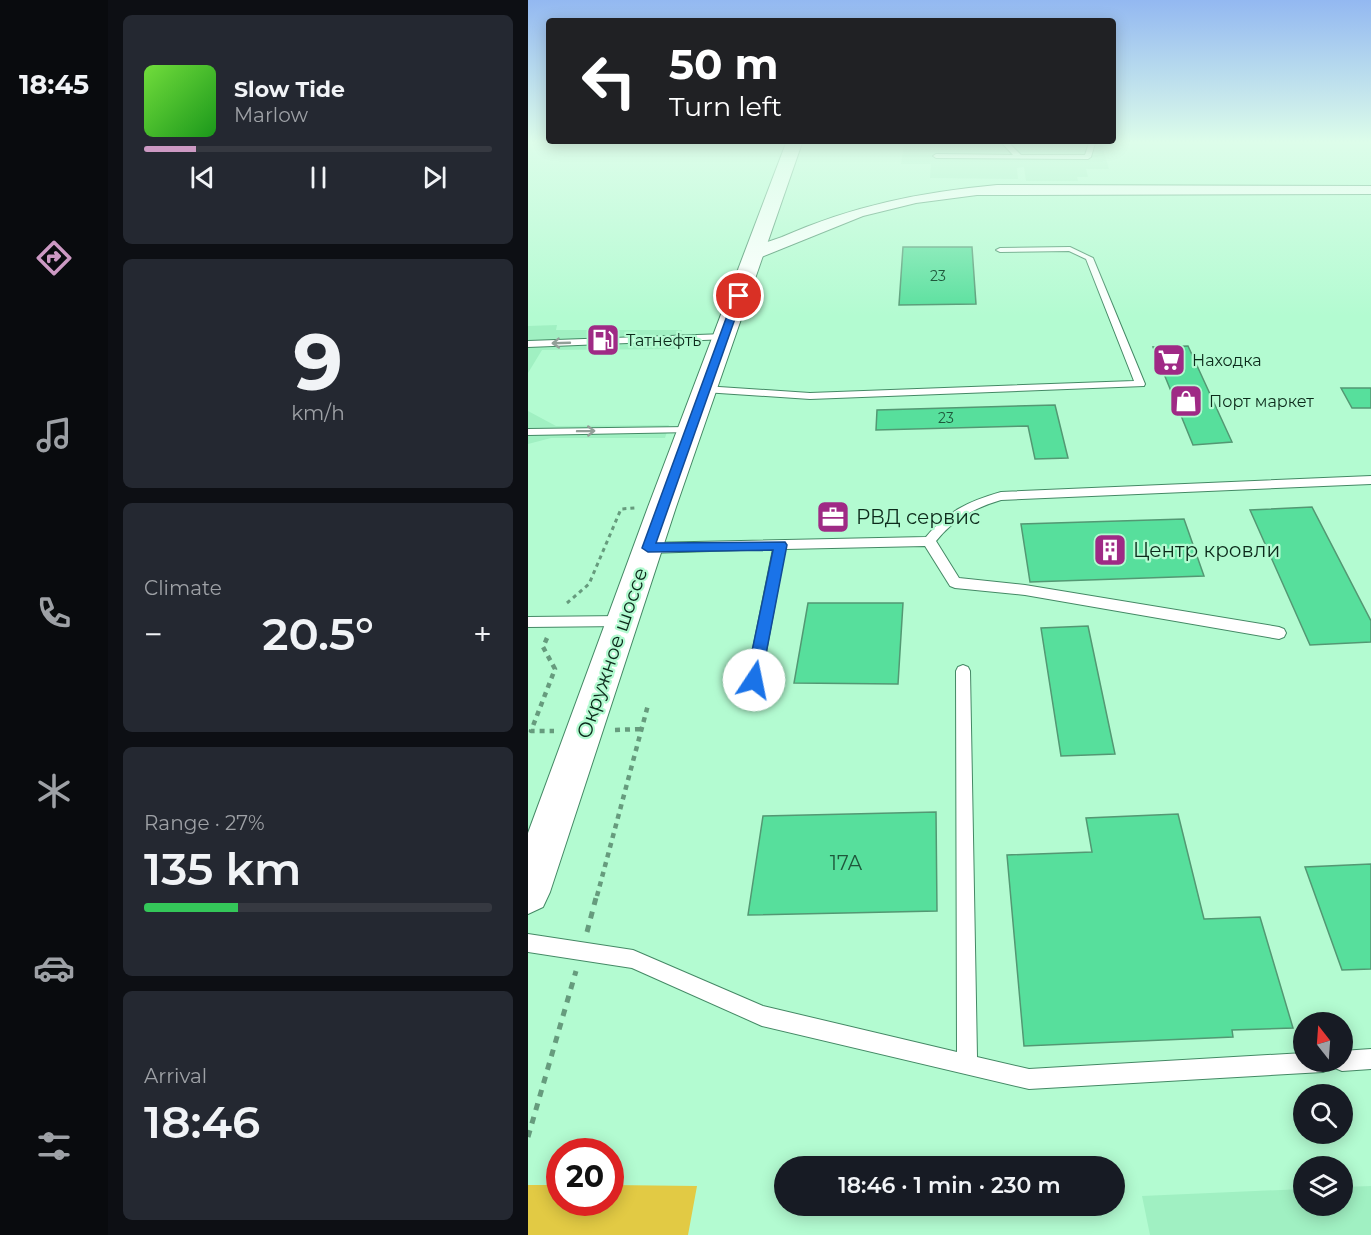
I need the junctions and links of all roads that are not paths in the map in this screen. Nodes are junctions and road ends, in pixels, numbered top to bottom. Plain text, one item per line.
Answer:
1 (773, 201) edge
2 (911, 201) edge
3 (1000, 250) dead end
4 (753, 255) junction
5 (725, 337) junction
6 (528, 344) edge
7 (704, 389) junction
8 (689, 430) junction
9 (528, 432) edge
10 (1371, 480) edge
11 (929, 542) junction
12 (780, 545) junction
13 (648, 548) junction
14 (623, 621) junction
15 (528, 622) edge
16 (1279, 633) dead end
17 (963, 671) dead end
18 (754, 680) dead end
19 (529, 885) edge
20 (528, 944) edge
21 (1371, 1059) edge
22 (1353, 1060) edge
23 (967, 1064) junction
24 (1293, 1064) edge

1 - 4 street, Окружное шоссе
2 - 4 street
3 - 7 lane
4 - 5 street, Окружное шоссе
5 -> 6 lane
5 - 7 street, Окружное шоссе
7 - 8 street, Окружное шоссе
9 -> 8 lane
8 - 13 street, Окружное шоссе
10 - 11 lane
11 - 12 lane
11 - 16 lane
12 - 13 lane
12 - 18 lane
13 - 14 street, Окружное шоссе
14 - 15 lane
14 - 19 street, Окружное шоссе
17 - 23 lane
20 - 23 lane
21 - 22 lane
23 - 24 lane

